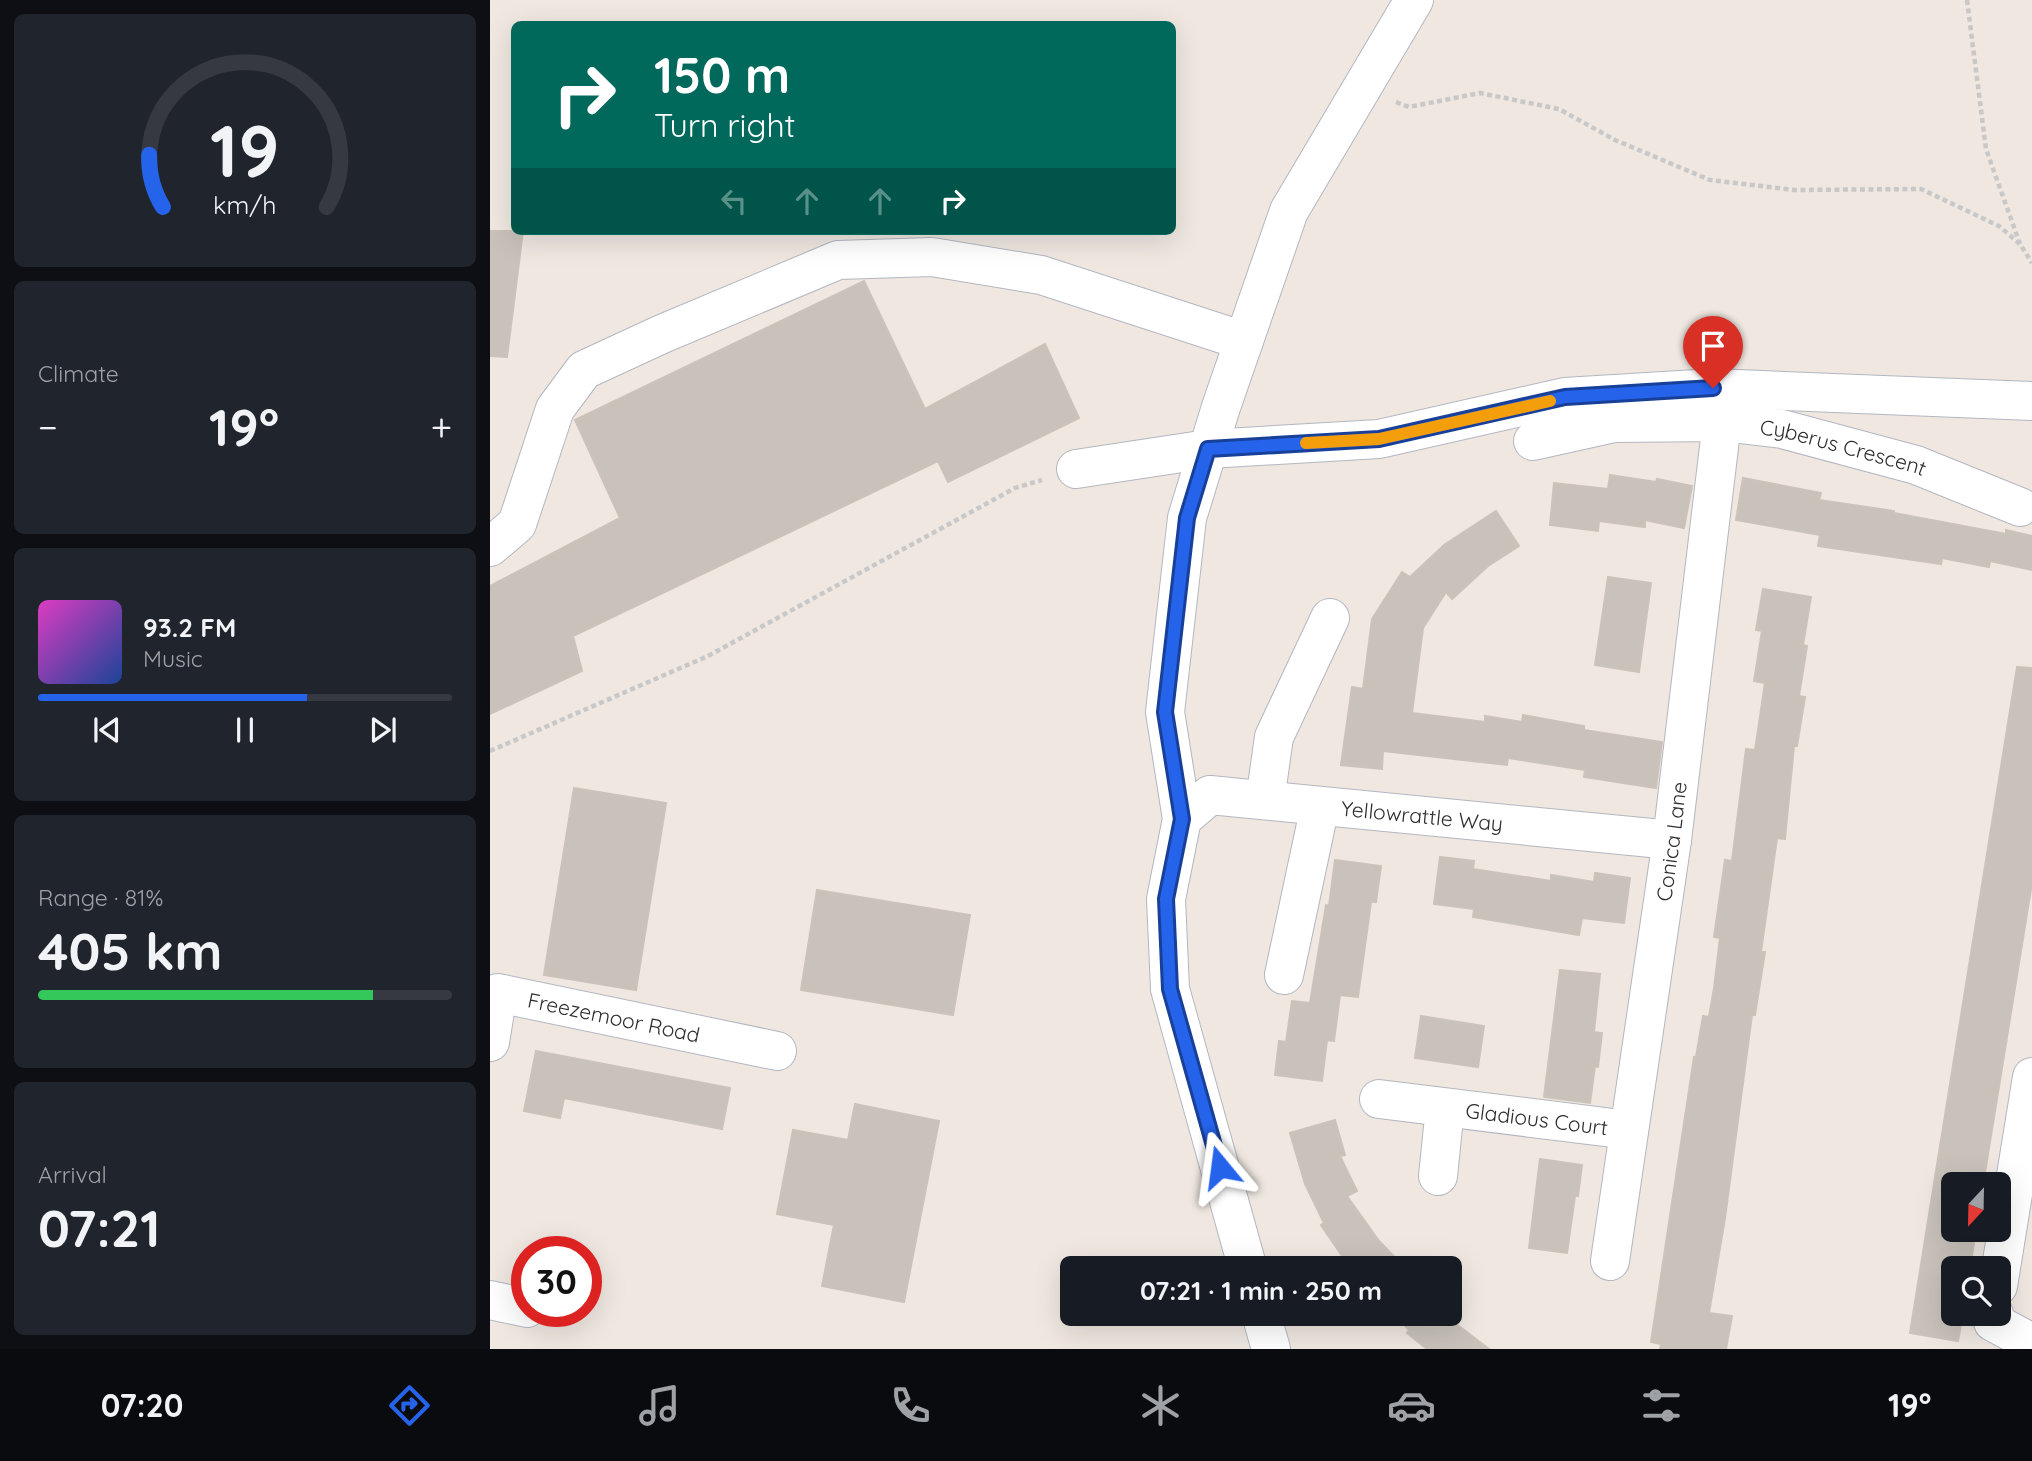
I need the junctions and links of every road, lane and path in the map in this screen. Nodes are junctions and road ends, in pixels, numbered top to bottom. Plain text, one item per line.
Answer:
1 (1414, 0) edge
2 (1967, 0) edge
3 (1362, 88) junction
4 (2020, 244) junction
5 (2032, 263) edge
6 (1244, 341) junction
7 (2032, 401) edge
8 (1722, 422) junction
9 (1533, 441) dead end
10 (1208, 449) junction
11 (1076, 469) joint
12 (2020, 507) dead end
13 (490, 547) edge
14 (1330, 618) dead end
15 (490, 751) edge
16 (1265, 800) junction
17 (1320, 806) junction
18 (1182, 819) junction
19 (1672, 840) junction
20 (1284, 975) dead end
21 (494, 993) edge
22 (490, 1042) edge
23 (777, 1051) dead end
24 (2032, 1077) edge
25 (1379, 1099) dead end
26 (1445, 1108) junction
27 (1629, 1130) junction
28 (1438, 1176) dead end
29 (1244, 1256) edge
30 (2003, 1256) edge
31 (1610, 1261) dead end
32 (490, 1300) edge
33 (511, 1305) edge
34 (1264, 1326) edge
35 (2000, 1326) edge
36 (2032, 1343) edge
37 (1271, 1349) edge

1 - 3 street
2 - 4 path
3 - 4 path
3 - 6 street
4 - 5 path
6 - 10 street
6 - 13 street
7 - 10 street
8 - 9 street, Cyberus Crescent
8 - 12 street, Cyberus Crescent
8 - 19 street, Conica Lane
10 - 11 street
10 - 18 street
11 - 15 path
14 - 16 street
16 - 17 street, Yellowrattle Way
16 - 18 street, Yellowrattle Way
17 - 19 street, Yellowrattle Way
17 - 20 street
18 - 29 street
19 - 27 street, Conica Lane
21 - 22 street, Freezemoor Road
21 - 23 street, Freezemoor Road
24 - 30 street
25 - 26 street, Gladious Court
26 - 27 street, Gladious Court
26 - 28 street, Gladious Court
27 - 31 street, Conica Lane
32 - 33 street
34 - 37 street
35 - 36 street

